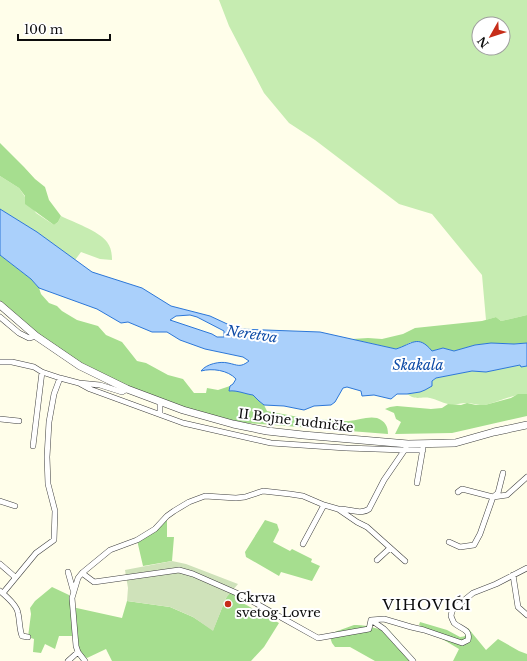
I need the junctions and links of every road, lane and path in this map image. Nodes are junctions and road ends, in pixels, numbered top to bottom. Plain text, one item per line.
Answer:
1 (0, 305) edge
2 (0, 317) edge
3 (36, 336) junction
4 (0, 362) edge
5 (42, 372) junction
6 (60, 378) junction
7 (79, 383) junction
8 (127, 389) junction
9 (161, 402) junction
10 (160, 414) junction
11 (0, 419) edge
12 (19, 421) dead end
13 (527, 425) edge
14 (408, 444) junction
15 (33, 446) dead end
16 (423, 446) junction
17 (404, 450) junction
18 (503, 473) dead end
19 (527, 477) edge
20 (417, 483) dead end
21 (458, 492) dead end
22 (493, 496) junction
23 (0, 501) edge
24 (324, 505) junction
25 (15, 506) dead end
26 (338, 509) junction
27 (449, 542) dead end
28 (303, 544) dead end
29 (390, 548) junction
30 (377, 560) dead end
31 (405, 561) dead end
32 (0, 564) edge
33 (527, 568) edge
34 (68, 572) dead end
35 (82, 573) junction
36 (513, 575) junction
37 (15, 577) junction
38 (74, 591) junction
39 (1, 592) edge
40 (527, 616) edge
41 (371, 620) junction
42 (28, 637) dead end
43 (78, 652) junction
44 (68, 661) edge
45 (85, 661) edge
46 (413, 661) edge

1 - 3 street, II Bojne rudničke
2 - 3 street, II Bojne rudničke
3 - 8 street, II Bojne rudničke
4 - 5 street
5 - 6 street
5 - 15 street
6 - 7 street
6 - 37 street
7 - 8 street, II Bojne rudničke
7 - 10 street, II Bojne rudničke
8 - 9 street, II Bojne rudničke
9 - 10 street
9 - 14 street, II Bojne rudničke
10 - 17 street, II Bojne rudničke
11 - 12 street
13 - 16 street, II Bojne rudničke
14 - 16 street, II Bojne rudničke
14 - 17 street
16 - 17 street, II Bojne rudničke
16 - 20 street
17 - 26 street
18 - 22 street
19 - 22 street
21 - 22 street
22 - 27 street
23 - 25 street
24 - 26 street
24 - 28 street
24 - 35 street
26 - 29 street
29 - 30 street
29 - 31 street
32 - 37 street
33 - 36 street
34 - 38 street
35 - 38 street
35 - 41 street
36 - 40 street
36 - 41 street
37 - 39 street
38 - 43 street
39 - 42 street
41 - 46 street
43 - 44 street
43 - 45 street

